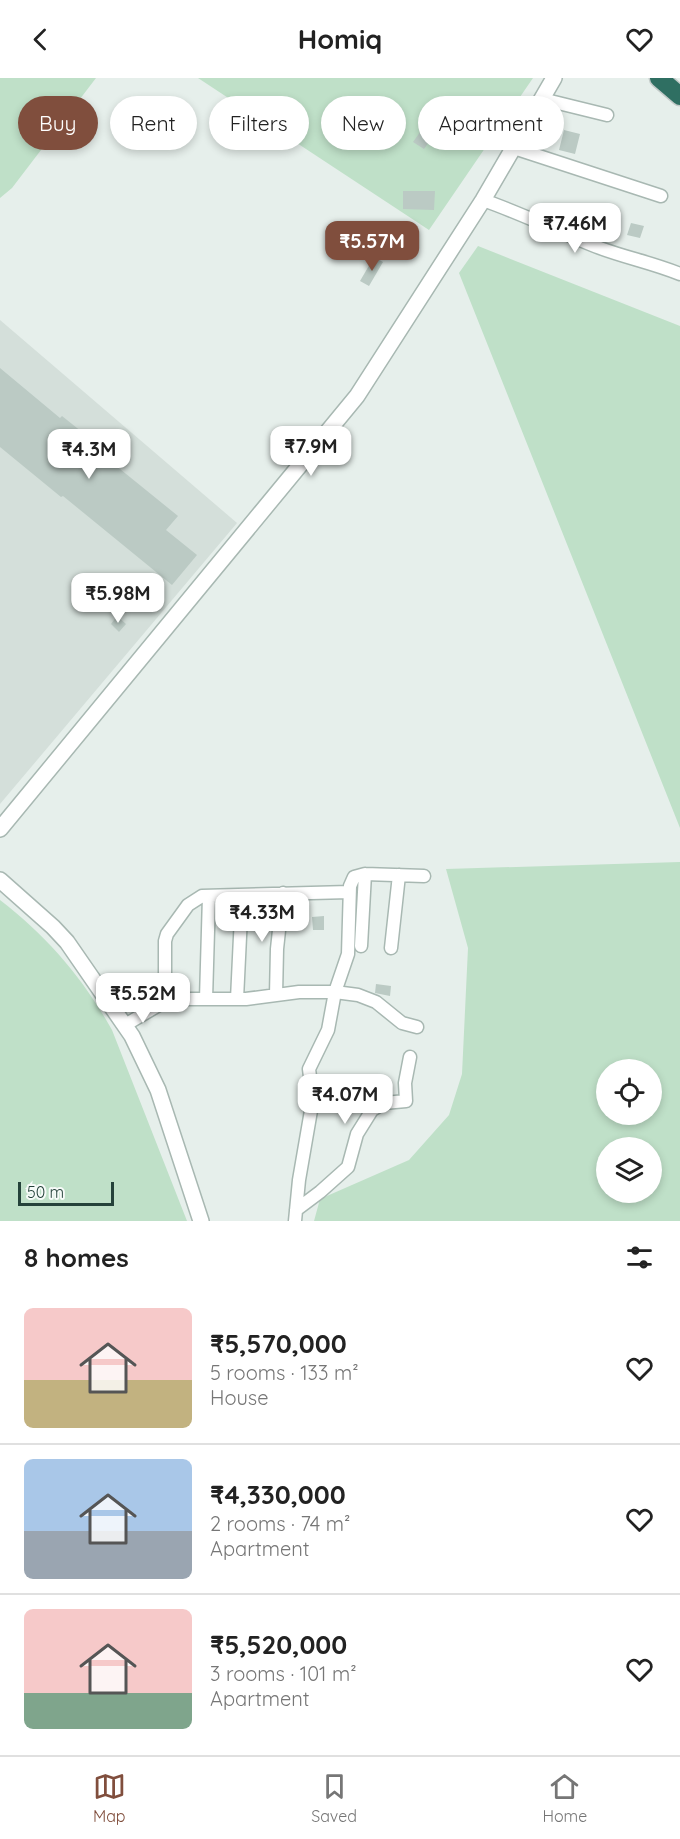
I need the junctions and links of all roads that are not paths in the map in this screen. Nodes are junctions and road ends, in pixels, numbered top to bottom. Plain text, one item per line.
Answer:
1 (554, 78) edge
2 (659, 78) edge
3 (544, 96) edge
4 (680, 96) edge
5 (564, 104) edge
6 (607, 115) dead end
7 (513, 150) edge
8 (520, 150) edge
9 (661, 196) dead end
10 (483, 200) junction
11 (680, 274) edge
12 (0, 829) edge
13 (365, 874) junction
14 (399, 875) junction
15 (424, 876) dead end
16 (0, 880) edge
17 (349, 892) junction
18 (283, 893) junction
19 (242, 895) junction
20 (209, 896) junction
21 (361, 946) dead end
22 (391, 948) dead end
23 (335, 992) junction
24 (276, 995) junction
25 (169, 999) junction
26 (206, 999) junction
27 (237, 999) junction
28 (124, 1025) junction
29 (417, 1027) dead end
30 (410, 1057) dead end
31 (295, 1215) edge
32 (201, 1221) edge

1 - 3 street
2 - 4 highway
5 - 6 street
7 - 10 street
8 - 9 street
10 - 11 street
10 - 12 street
13 - 14 street
13 - 17 street
13 - 21 street
14 - 15 street
14 - 22 street
16 - 28 street
17 - 18 street
17 - 23 street
18 - 19 street
18 - 24 street
19 - 20 street
19 - 27 street
20 - 25 street
20 - 26 street
23 - 24 street
23 - 29 street
23 - 31 street
24 - 27 street
25 - 26 street
25 - 28 street
26 - 27 street
28 - 32 street
30 - 31 street

